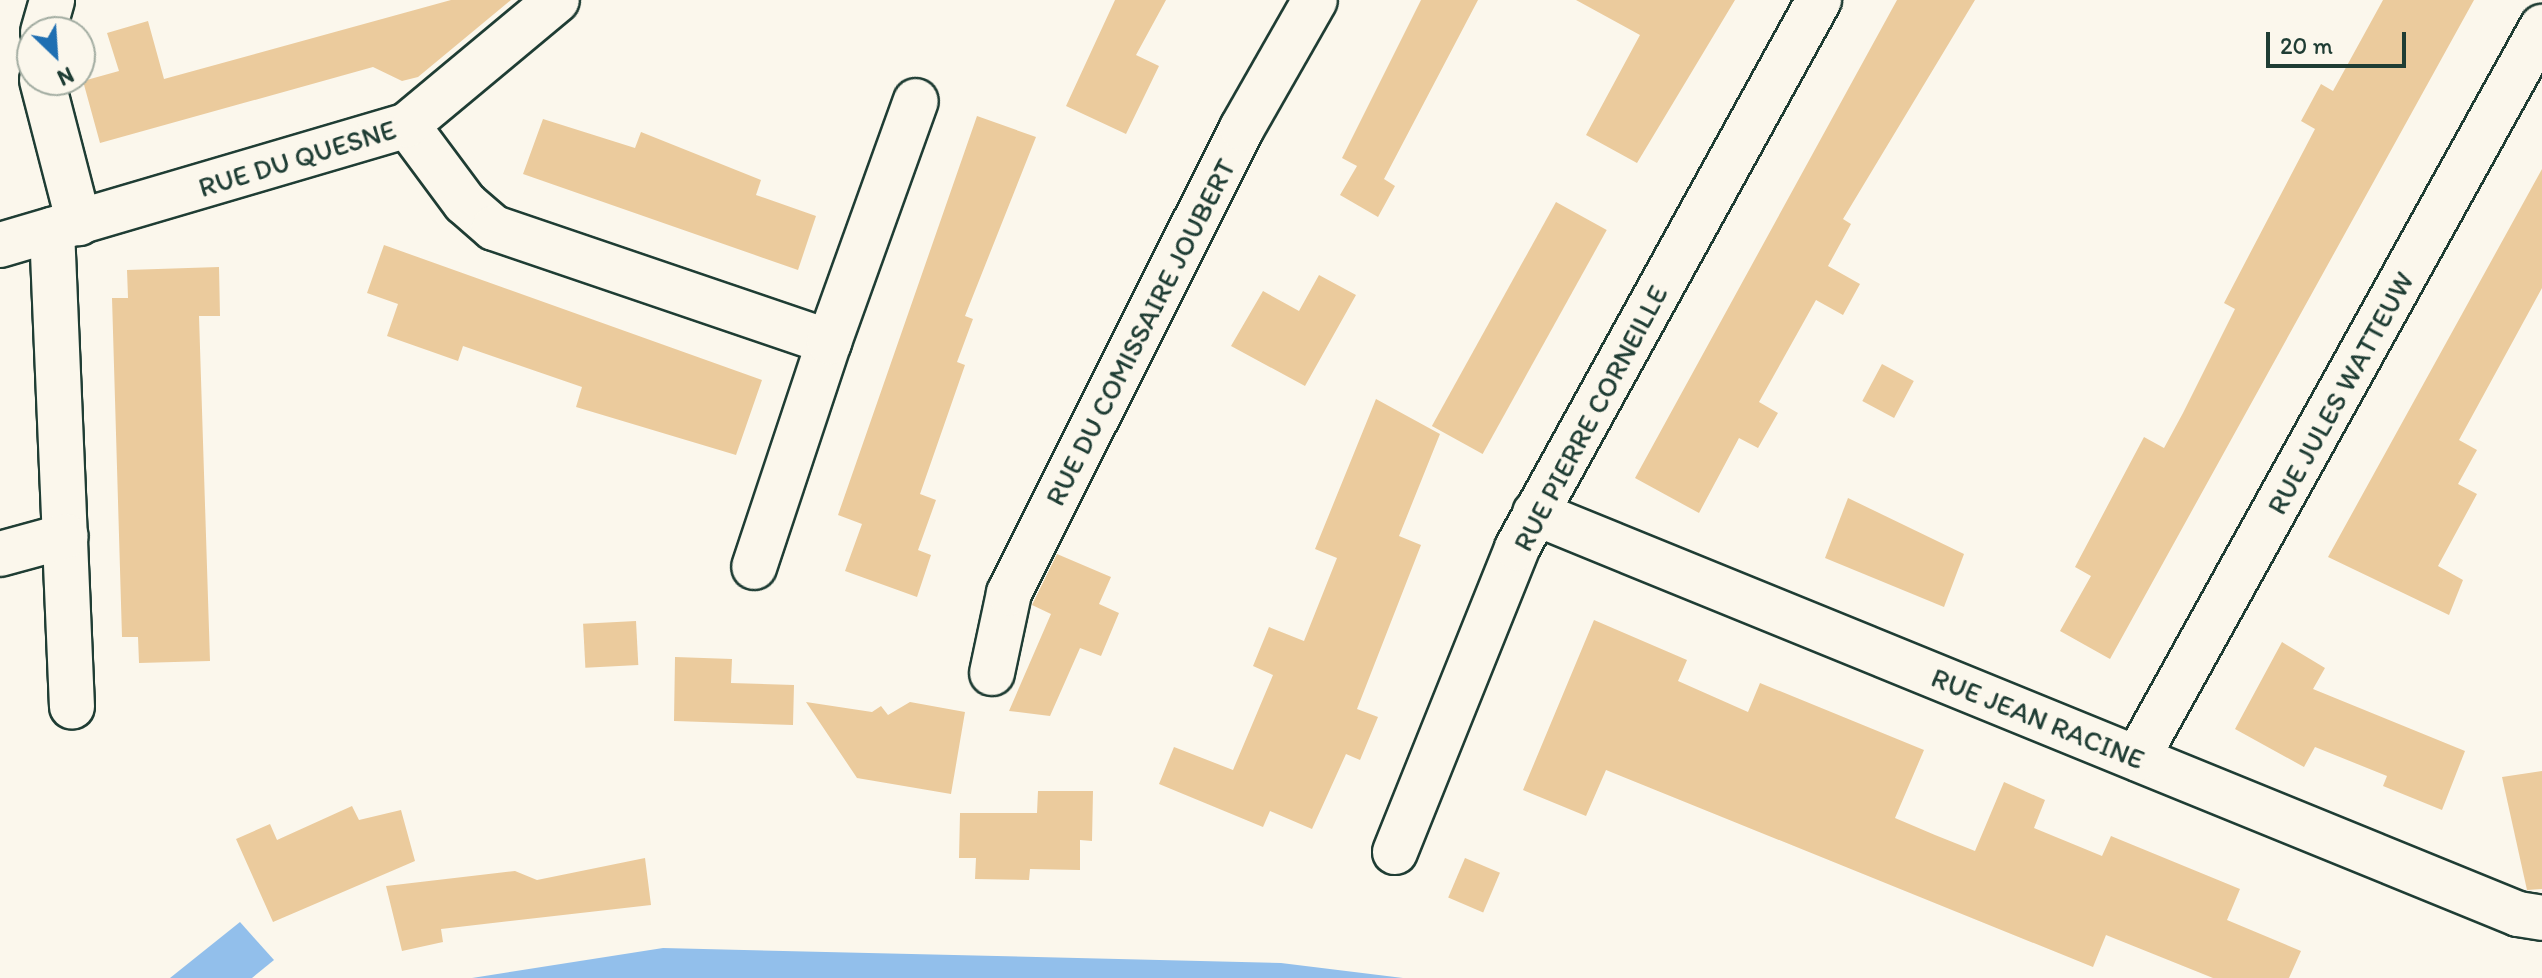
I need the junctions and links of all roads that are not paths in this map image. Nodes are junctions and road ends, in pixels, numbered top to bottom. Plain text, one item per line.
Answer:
1 (557, 0) edge
2 (1315, 0) edge
3 (1819, 0) edge
4 (2542, 27) edge
5 (45, 96) edge
6 (916, 101) dead end
7 (407, 125) junction
8 (66, 227) junction
9 (0, 245) edge
10 (829, 342) junction
11 (1535, 513) junction
12 (66, 536) junction
13 (0, 554) edge
14 (754, 567) dead end
15 (992, 673) dead end
16 (72, 707) dead end
17 (2137, 758) junction
18 (1395, 852) dead end
19 (2542, 918) edge

1 - 7 street, RUE DU QUESNE
2 - 15 street, RUE DU COMISSAIRE JOUBERT
3 - 11 street, RUE PIERRE CORNEILLE
4 - 17 street, RUE JULES WATTEUW
5 - 8 street
6 - 10 street
7 - 8 street, RUE DU QUESNE
7 - 10 street
8 - 9 street, RUE DU QUESNE
8 - 12 street
10 - 14 street
11 - 17 street, RUE JEAN RACINE
11 - 18 street, RUE PIERRE CORNEILLE
12 - 13 street
12 - 16 street
17 - 19 street, RUE JEAN RACINE

